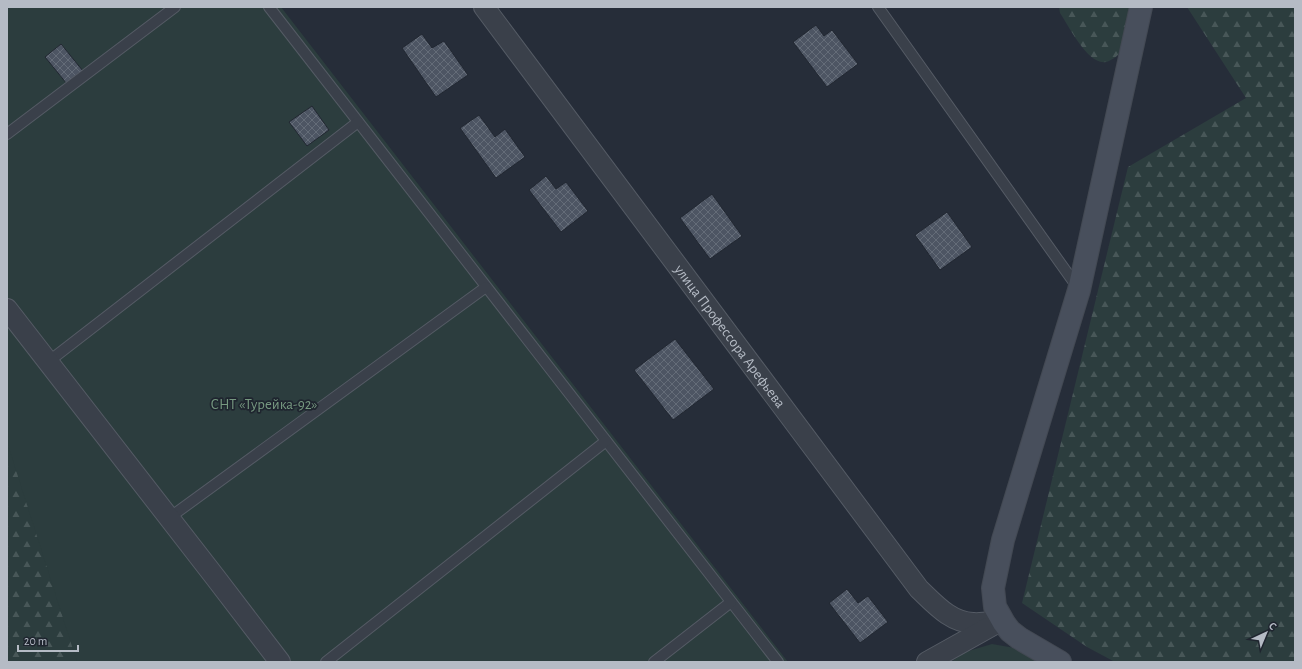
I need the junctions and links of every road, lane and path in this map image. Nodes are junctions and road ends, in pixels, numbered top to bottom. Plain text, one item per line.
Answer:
1 (175, 7) edge
2 (269, 7) edge
3 (484, 7) edge
4 (878, 7) edge
5 (1140, 7) edge
6 (358, 122) junction
7 (7, 134) edge
8 (486, 287) junction
9 (1079, 290) junction
10 (7, 309) edge
11 (48, 362) junction
12 (606, 441) junction
13 (169, 518) junction
14 (731, 602) junction
15 (1002, 620) junction
16 (280, 662) edge
17 (326, 662) edge
18 (654, 662) edge
19 (778, 662) edge
20 (927, 662) edge
21 (1060, 662) edge

1 - 7 lane
2 - 6 lane
3 - 15 street, улица Профессора Арефьева
4 - 9 lane
5 - 9 street
6 - 8 lane
6 - 11 lane
8 - 12 lane
8 - 13 lane
9 - 15 street
10 - 11 street
11 - 13 street
12 - 14 lane
12 - 17 lane
13 - 16 street
14 - 18 lane
14 - 19 lane
15 - 20 street
15 - 21 street

